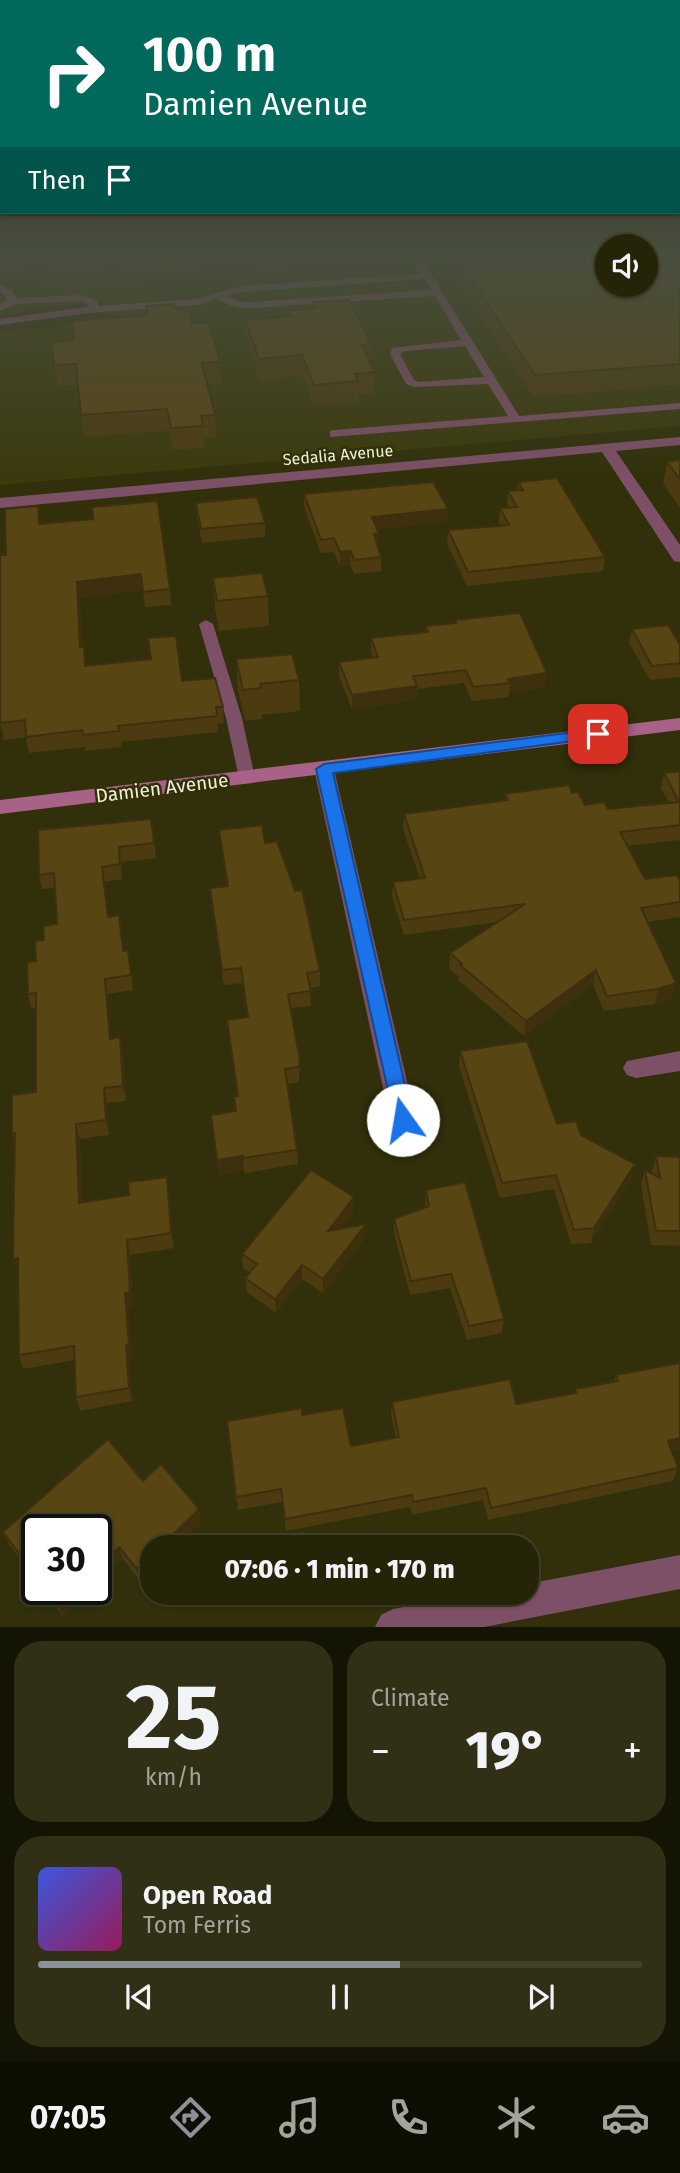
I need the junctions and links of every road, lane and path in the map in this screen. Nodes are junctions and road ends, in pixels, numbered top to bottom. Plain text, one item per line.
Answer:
1 (458, 327) edge
2 (468, 343) junction
3 (491, 380) junction
4 (680, 406) edge
5 (515, 419) junction
6 (334, 435) dead end
7 (680, 441) edge
8 (607, 449) junction
9 (0, 503) edge
10 (680, 557) edge
11 (206, 624) dead end
12 (680, 724) edge
13 (324, 769) junction
14 (247, 778) junction
15 (0, 807) edge
16 (680, 1061) edge
17 (636, 1068) dead end
18 (403, 1120) dead end
19 (680, 1572) edge
20 (393, 1627) edge

1 - 2 lane
2 - 3 lane
2 - 3 lane
3 - 5 lane
4 - 5 lane
5 - 6 lane
7 - 8 street, Sedalia Avenue
8 - 9 street, Sedalia Avenue
8 - 10 street
11 - 14 lane
12 - 13 main road, Damien Avenue
13 - 14 main road, Damien Avenue
13 - 18 street
14 - 15 main road, Damien Avenue
16 - 17 street
19 - 20 street

